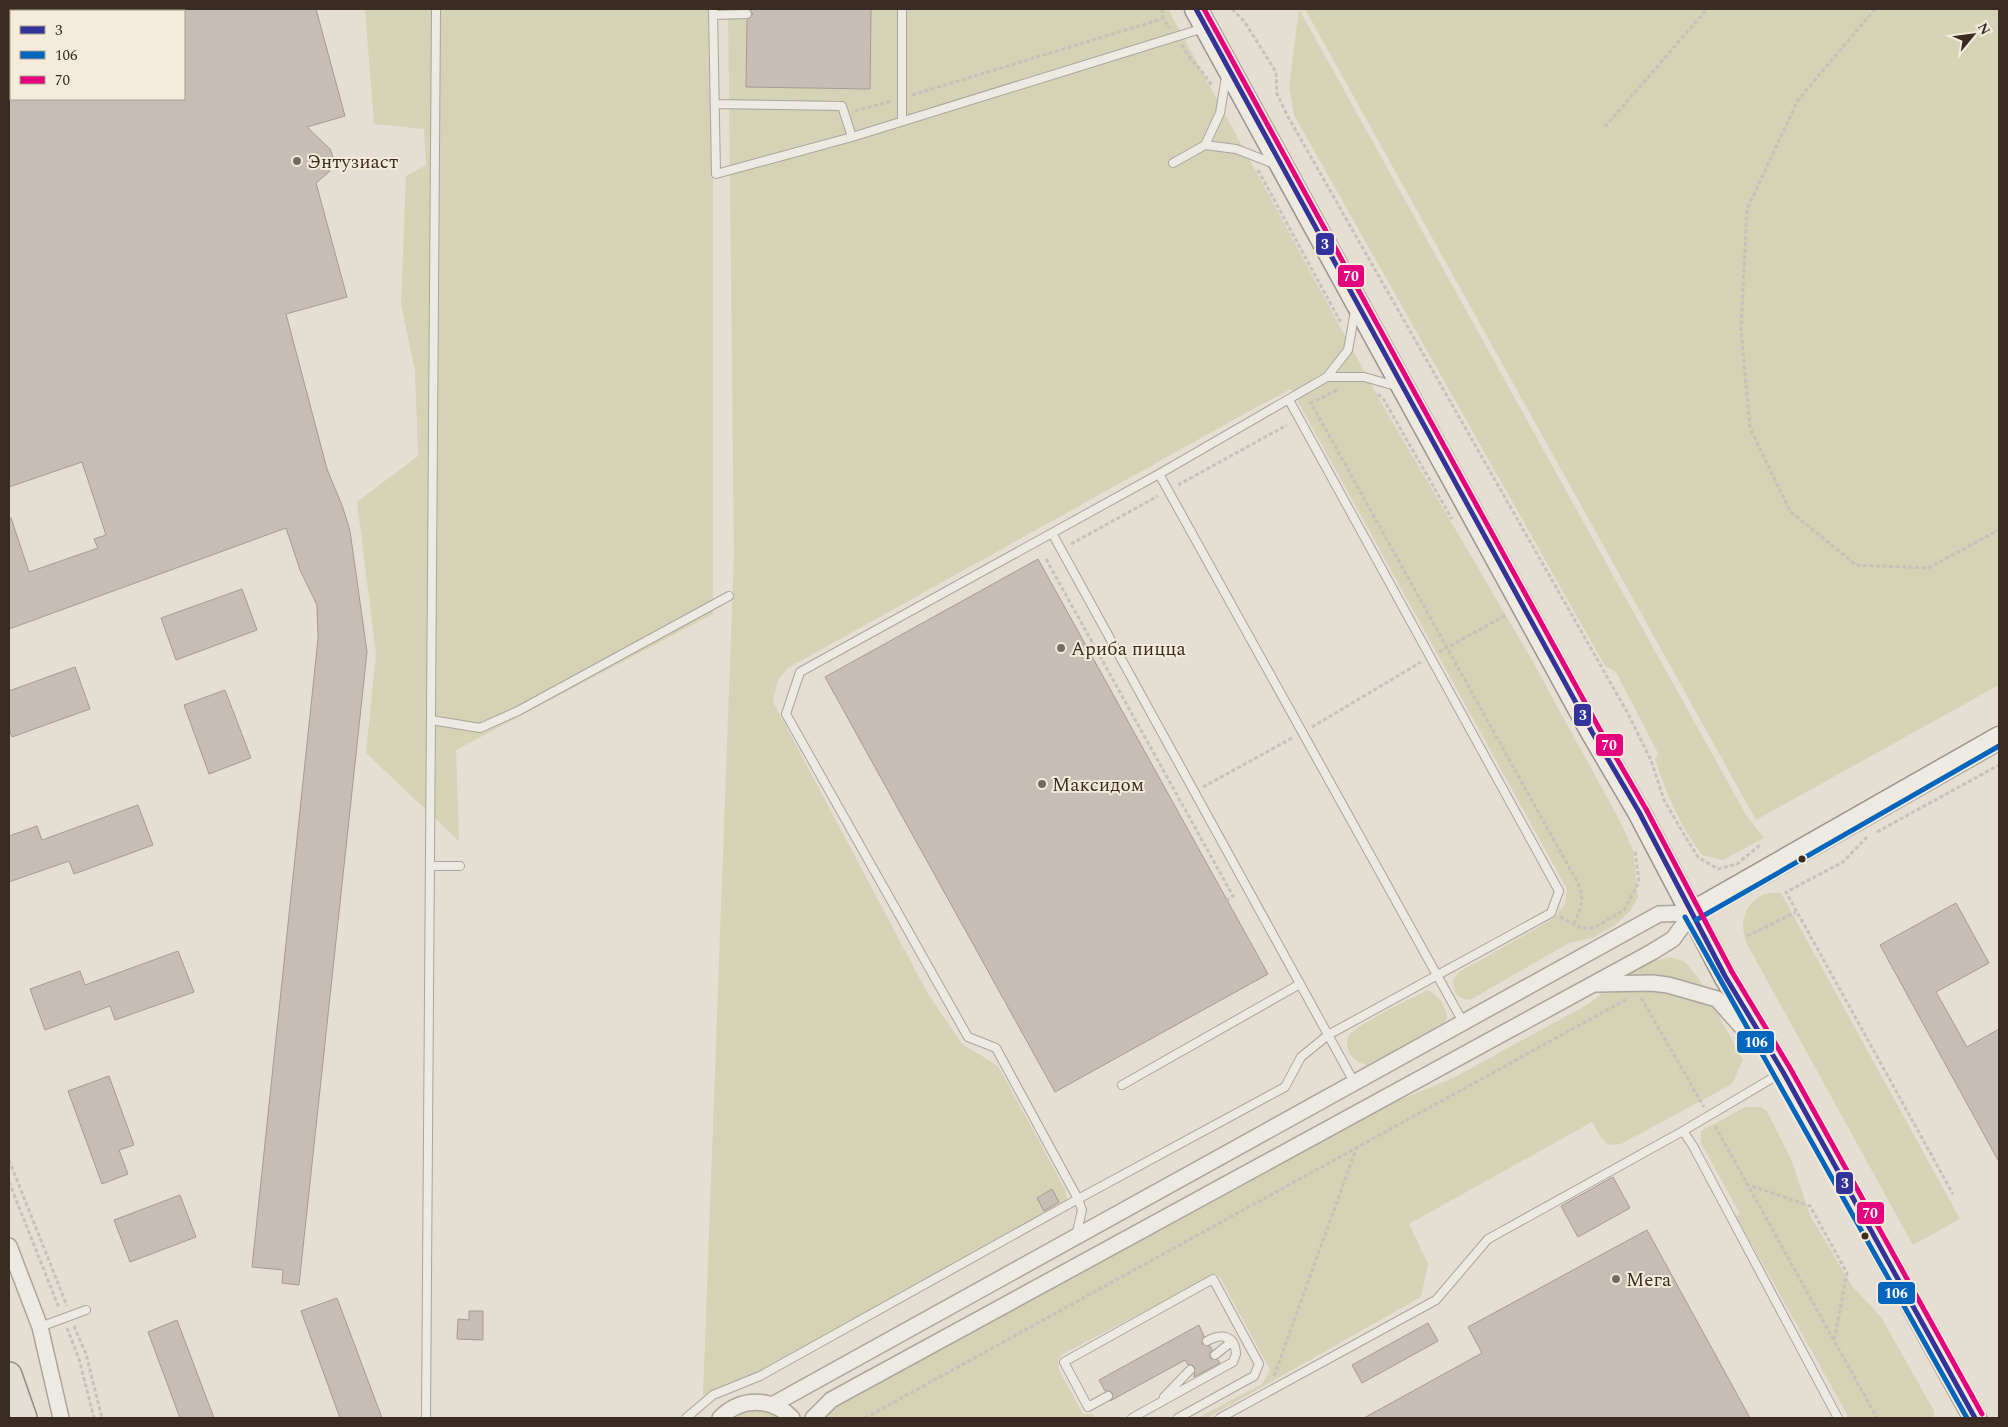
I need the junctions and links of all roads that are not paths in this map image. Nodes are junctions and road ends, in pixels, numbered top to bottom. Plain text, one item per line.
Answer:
1 (436, 9) edge
2 (902, 9) edge
3 (713, 12) edge
4 (747, 14) dead end
5 (1201, 18) edge
6 (1228, 68) junction
7 (715, 104) junction
8 (902, 121) junction
9 (852, 137) junction
10 (1205, 145) junction
11 (1174, 163) dead end
12 (1282, 167) junction
13 (1356, 301) junction
14 (1327, 377) junction
15 (1404, 388) junction
16 (1289, 400) junction
17 (1159, 474) junction
18 (1052, 533) junction
19 (729, 596) dead end
20 (431, 720) junction
21 (1999, 738) edge
22 (430, 866) junction
23 (460, 866) dead end
24 (1692, 913) junction
25 (1437, 975) junction
26 (1300, 984) junction
27 (1592, 984) junction
28 (1463, 1022) junction
29 (1328, 1035) junction
30 (1783, 1072) junction
31 (1354, 1082) junction
32 (1122, 1085) dead end
33 (1683, 1131) junction
34 (1078, 1199) junction
35 (1076, 1239) junction
36 (9, 1246) edge
37 (86, 1310) dead end
38 (40, 1327) junction
39 (1226, 1336) junction
40 (1207, 1341) dead end
41 (1215, 1355) dead end
42 (1190, 1370) dead end
43 (9, 1375) edge
44 (1108, 1396) dead end
45 (1157, 1404) junction
46 (772, 1405) junction
47 (24, 1418) edge
48 (61, 1418) edge
49 (426, 1418) edge
50 (686, 1418) edge
51 (720, 1418) edge
52 (792, 1418) edge
53 (813, 1418) edge
54 (1132, 1418) edge
55 (1178, 1418) edge
56 (1220, 1418) edge
57 (1838, 1418) edge
58 (1975, 1418) edge

1 - 20 lane
2 - 8 lane
3 - 4 lane
3 - 7 lane
5 - 6 main road
5 - 8 lane
6 - 10 lane
6 - 12 main road
7 - 9 lane
7 - 9 lane
8 - 9 lane
10 - 11 lane
10 - 12 lane
12 - 13 main road
13 - 14 lane
13 - 15 main road
14 - 15 lane
14 - 16 lane
15 - 24 main road
16 - 17 lane
16 - 25 lane
17 - 18 lane
17 - 25 lane
18 - 26 lane
18 - 34 lane
19 - 20 lane
20 - 22 lane
21 - 24 main road
22 - 23 lane
22 - 49 lane
24 - 27 street
24 - 28 street
24 - 30 main road
25 - 28 lane
25 - 29 lane
26 - 29 lane
26 - 32 lane
27 - 30 street
27 - 53 street
28 - 31 street
29 - 31 lane
29 - 34 lane
30 - 33 lane
30 - 58 main road
31 - 35 street
33 - 56 lane
33 - 57 lane
34 - 35 lane
34 - 50 lane
35 - 46 street
36 - 38 street
37 - 38 lane
38 - 48 street
39 - 40 lane
39 - 41 lane
39 - 45 lane
42 - 45 lane
43 - 47 main road
44 - 55 lane
45 - 54 lane
46 - 51 street
46 - 52 street

